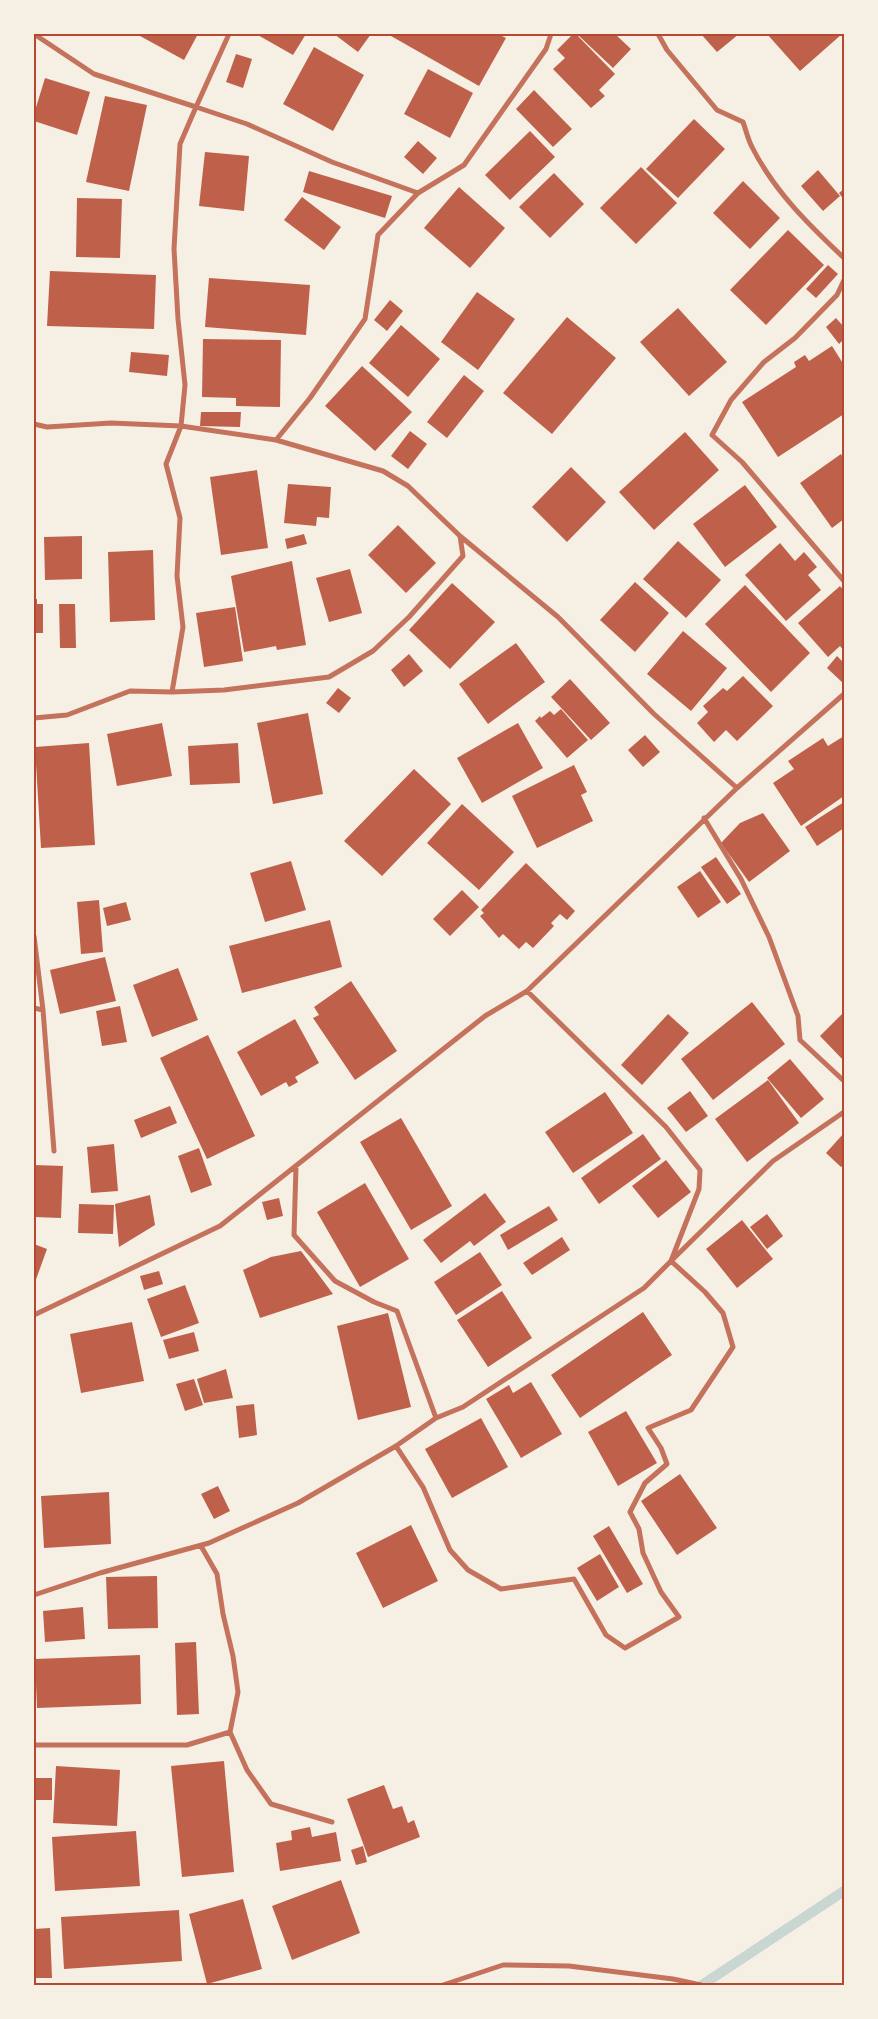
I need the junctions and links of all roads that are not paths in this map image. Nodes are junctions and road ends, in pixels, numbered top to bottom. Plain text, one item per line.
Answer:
1 (34, 34) edge
2 (229, 34) edge
3 (551, 34) edge
4 (658, 34) edge
5 (196, 108) junction
6 (418, 193) junction
7 (844, 258) edge
8 (844, 280) edge
9 (34, 424) edge
10 (181, 426) junction
11 (276, 440) junction
12 (460, 536) junction
13 (844, 581) edge
14 (172, 692) junction
15 (844, 694) edge
16 (34, 718) edge
17 (737, 788) junction
18 (704, 818) junction
19 (34, 936) edge
20 (527, 991) junction
21 (34, 1008) edge
22 (43, 1010) junction
23 (844, 1081) edge
24 (844, 1112) edge
25 (54, 1151) dead end
26 (296, 1166) junction
27 (671, 1261) junction
28 (34, 1315) edge
29 (34, 1322) edge
30 (436, 1418) junction
31 (396, 1446) junction
32 (201, 1546) junction
33 (34, 1595) edge
34 (230, 1732) junction
35 (34, 1745) edge
36 (332, 1822) dead end
37 (443, 1985) edge
38 (700, 1985) edge

1 - 5 street
2 - 5 street
3 - 6 street
4 - 7 street
5 - 6 street
5 - 10 street
6 - 11 street
8 - 13 street
9 - 10 street
10 - 11 street
10 - 14 street
11 - 12 street
12 - 14 street
12 - 17 street
14 - 16 street
15 - 17 street
17 - 18 street
18 - 20 street
18 - 23 street
19 - 22 street
20 - 26 street
20 - 27 street
21 - 22 street
22 - 25 street
24 - 27 street
26 - 28 street
26 - 30 street
27 - 30 street
27 - 31 street
28 - 29 street
30 - 31 street
31 - 32 street
32 - 33 street
32 - 34 street
34 - 35 street
34 - 36 street
37 - 38 street

